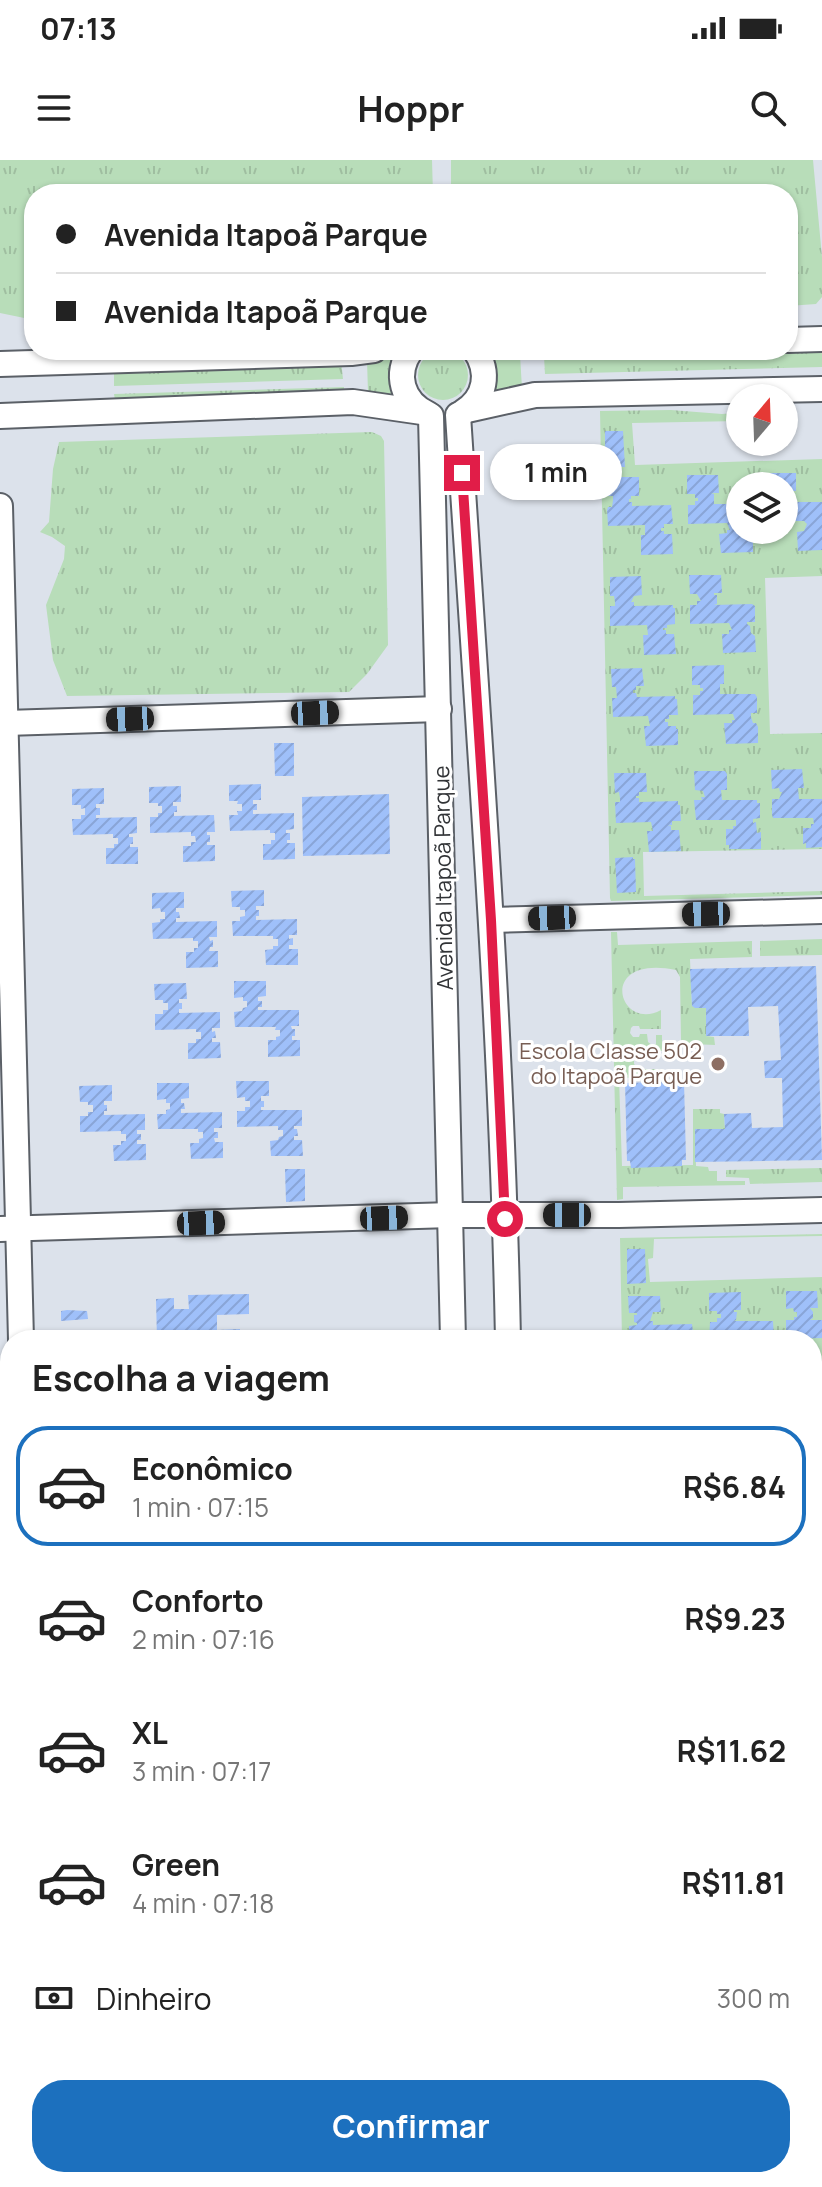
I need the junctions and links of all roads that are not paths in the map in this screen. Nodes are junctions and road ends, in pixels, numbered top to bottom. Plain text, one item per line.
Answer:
1 (822, 339) edge
2 (798, 340) edge
3 (24, 356) edge
4 (0, 357) edge
5 (80, 360) edge
6 (118, 360) edge
7 (405, 360) edge
8 (481, 360) edge
9 (85, 361) junction
10 (0, 364) edge
11 (822, 391) edge
12 (699, 392) junction
13 (726, 397) edge
14 (798, 399) edge
15 (463, 413) junction
16 (427, 414) junction
17 (0, 416) edge
18 (0, 506) edge
19 (439, 709) junction
20 (6, 723) junction
21 (822, 911) edge
22 (491, 920) junction
23 (822, 1210) edge
24 (451, 1215) junction
25 (505, 1215) junction
26 (9, 1229) edge
27 (20, 1330) edge
28 (453, 1330) edge
29 (508, 1330) edge

1 - 2 street
3 - 4 street
5 - 9 street
6 - 9 street
7 - 16 street
8 - 15 street
9 - 10 street
11 - 12 street
11 - 14 street
12 - 13 street
12 - 15 street
15 - 16 street
15 - 22 street, Avenida Itapoã Parque
16 - 17 street
16 - 19 street, Avenida Itapoã Parque
18 - 20 street
19 - 20 street
19 - 24 street, Avenida Itapoã Parque
20 - 26 street
21 - 22 street
22 - 25 street, Avenida Itapoã Parque
23 - 25 street
24 - 25 street
24 - 26 street
24 - 28 street, Avenida Itapoã Parque
25 - 29 street, Avenida Itapoã Parque
26 - 27 street

